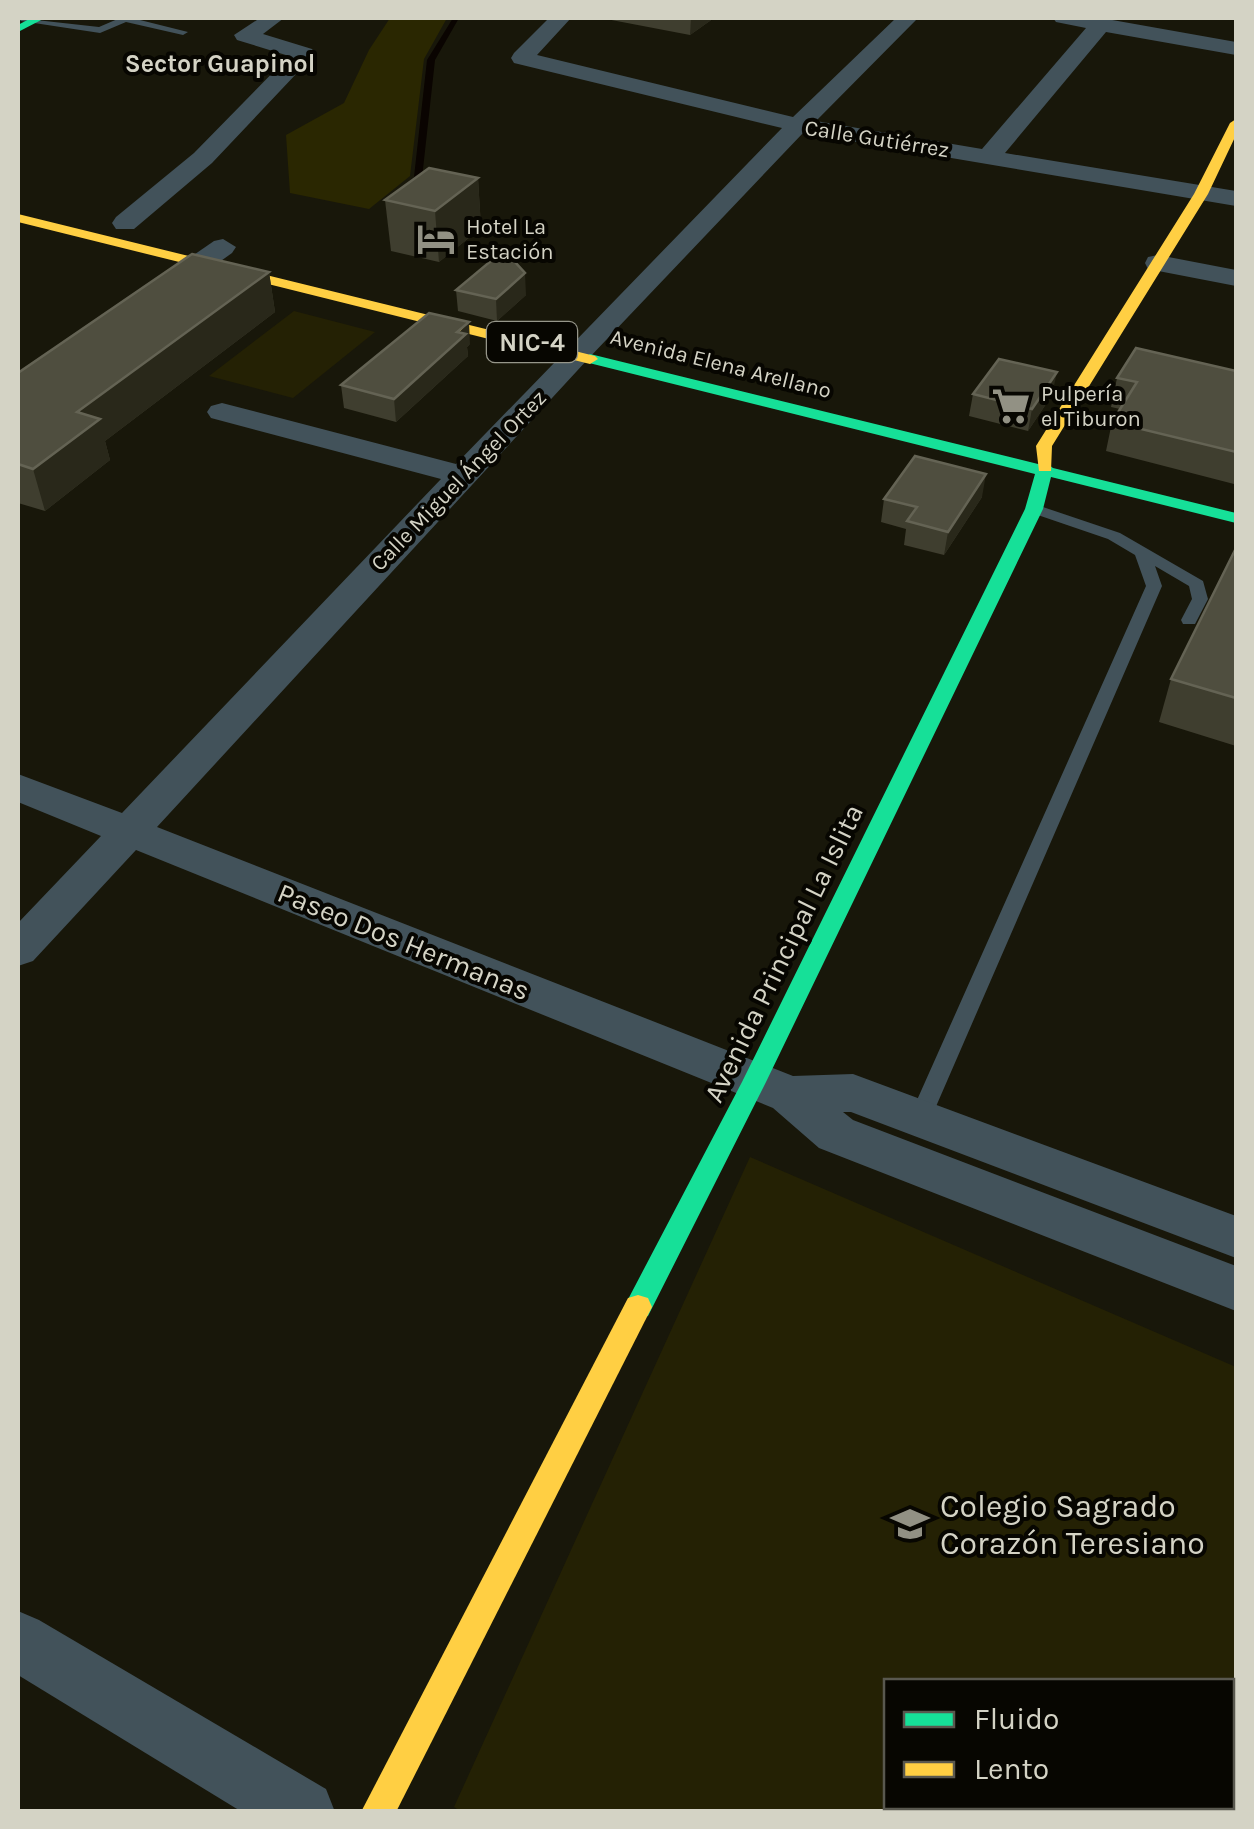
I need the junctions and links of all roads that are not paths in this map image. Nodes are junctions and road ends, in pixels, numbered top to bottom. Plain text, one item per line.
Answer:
1 (274, 18) edge
2 (560, 18) edge
3 (908, 18) edge
4 (1063, 18) edge
5 (28, 21) edge
6 (1101, 24) junction
7 (183, 32) dead end
8 (1236, 48) edge
9 (1236, 123) edge
10 (798, 125) junction
11 (989, 156) junction
12 (1201, 194) junction
13 (1236, 199) edge
14 (28, 200) edge
15 (18, 217) edge
16 (124, 223) junction
17 (212, 254) junction
18 (1158, 263) junction
19 (1236, 278) edge
20 (406, 291) junction
21 (140, 307) edge
22 (387, 307) junction
23 (586, 345) junction
24 (821, 403) junction
25 (222, 412) dead end
26 (972, 429) dead end
27 (1035, 444) junction
28 (1045, 470) junction
29 (463, 475) junction
30 (1236, 494) edge
31 (1034, 510) junction
32 (1236, 518) edge
33 (1143, 556) junction
34 (1189, 620) dead end
35 (18, 787) edge
36 (127, 829) junction
37 (18, 950) edge
38 (772, 1088) junction
39 (920, 1118) junction
40 (1236, 1236) edge
41 (1236, 1290) edge
42 (18, 1641) edge
43 (303, 1812) edge
44 (378, 1812) edge

1 - 16 street
2 - 10 street, Calle Gutiérrez
3 - 10 street, Calle Miguel Ángel Ortez
4 - 6 street
5 - 7 lane
6 - 8 street
6 - 11 street
9 - 12 main road
10 - 11 street, Calle Gutiérrez
10 - 23 street, Calle Miguel Ángel Ortez
11 - 12 street, Calle Gutiérrez
12 - 13 street, Calle Gutiérrez
12 - 18 main road
14 - 15 main road
14 - 16 main road, Avenida Elena Arellano / NIC-4
15 - 17 main road, Avenida Elena Arellano / NIC-4
16 - 17 main road, Avenida Elena Arellano / NIC-4
17 - 20 main road, Avenida Elena Arellano / NIC-4
17 - 21 street
17 - 22 main road, Avenida Elena Arellano / NIC-4
18 - 19 street
18 - 27 main road
20 - 22 main road
20 - 23 main road, Avenida Elena Arellano / NIC-4
22 - 23 main road, Avenida Elena Arellano / NIC-4
23 - 24 main road, Avenida Elena Arellano / NIC-4
23 - 29 street, Calle Miguel Ángel Ortez
24 - 26 main road, Avenida Elena Arellano / NIC-4
24 - 28 main road, Avenida Elena Arellano / NIC-4
25 - 29 street
27 - 28 main road, Avenida Principal La Islita
27 - 30 main road
28 - 31 main road, Avenida Principal La Islita
28 - 32 main road, Avenida Elena Arellano / NIC-4
29 - 36 street, Calle Miguel Ángel Ortez
31 - 33 lane
31 - 38 main road, Avenida Principal La Islita
33 - 34 lane
33 - 39 lane
35 - 36 street, Paseo Dos Hermanas
36 - 37 street, Calle Miguel Ángel Ortez
36 - 38 street, Paseo Dos Hermanas
38 - 39 street, Paseo Dos Hermanas
38 - 41 street, Paseo Dos Hermanas
38 - 44 main road, Avenida Principal La Islita
39 - 40 street, Paseo Dos Hermanas
42 - 43 street

